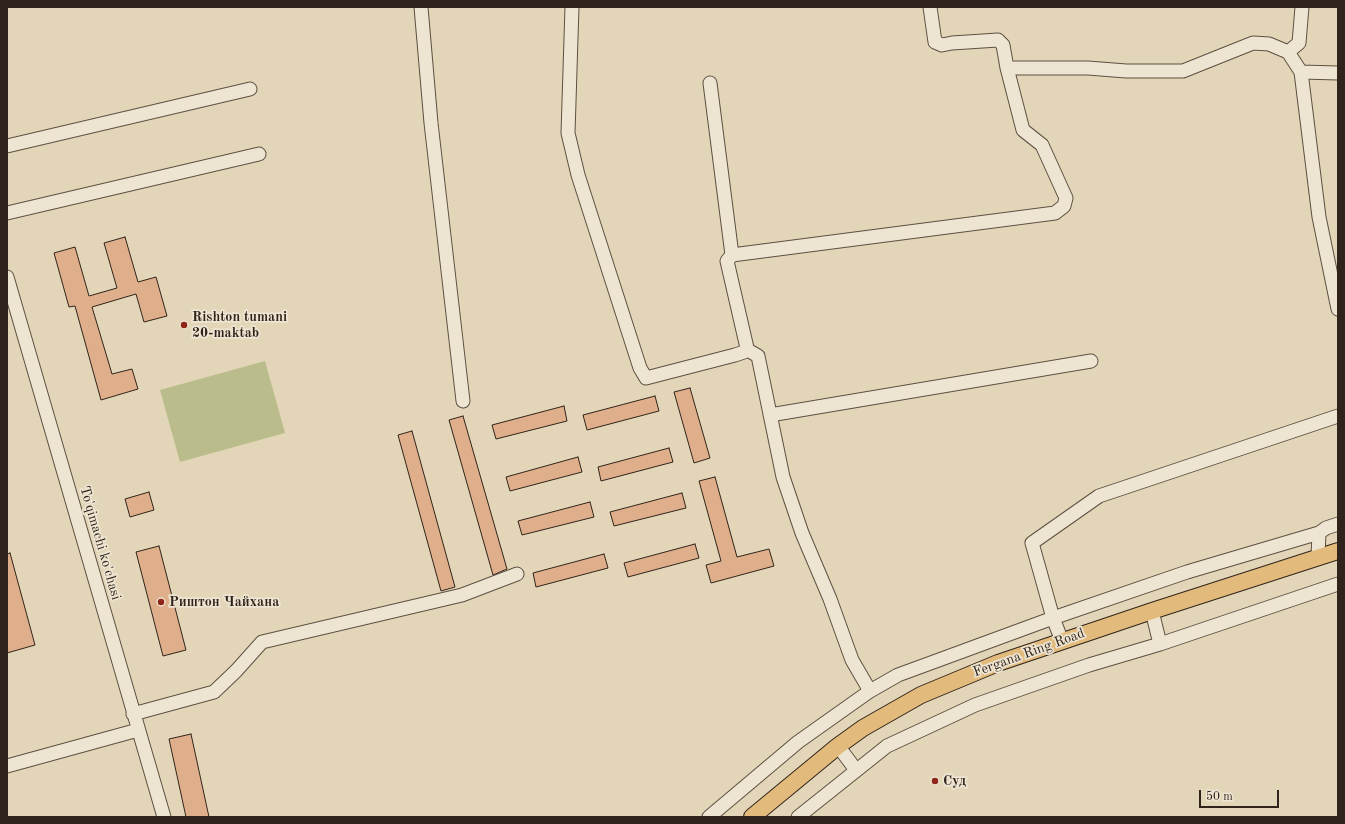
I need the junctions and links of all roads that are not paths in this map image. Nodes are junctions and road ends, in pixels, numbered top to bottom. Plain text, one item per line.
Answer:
1 (421, 7) edge
2 (572, 7) edge
3 (930, 7) edge
4 (1302, 7) edge
5 (1288, 52) junction
6 (1007, 68) junction
7 (1301, 72) junction
8 (1338, 73) edge
9 (710, 83) dead end
10 (250, 89) dead end
11 (7, 146) edge
12 (260, 154) dead end
13 (7, 213) edge
14 (732, 255) junction
15 (7, 277) edge
16 (1338, 309) edge
17 (746, 349) junction
18 (1091, 361) dead end
19 (464, 401) dead end
20 (770, 415) junction
21 (1338, 416) edge
22 (1338, 524) edge
23 (1319, 533) junction
24 (1338, 551) edge
25 (1318, 556) junction
26 (517, 574) dead end
27 (1338, 584) edge
28 (1152, 610) junction
29 (1053, 618) junction
30 (1062, 642) junction
31 (1160, 644) junction
32 (870, 691) junction
33 (133, 714) junction
34 (138, 730) junction
35 (838, 746) junction
36 (7, 766) edge
37 (856, 770) junction
38 (164, 817) edge
39 (709, 817) edge
40 (752, 817) edge
41 (798, 817) edge

1 - 19 street
2 - 17 street
3 - 6 street
4 - 5 street
5 - 6 street
5 - 7 street
6 - 14 street
7 - 8 street
7 - 16 street
9 - 14 street
10 - 11 street
12 - 13 street
14 - 17 street
15 - 33 street, To'qimachi ko'chasi
17 - 20 street
18 - 20 street
20 - 32 street
21 - 29 street
22 - 23 street
23 - 25 street
23 - 29 street
24 - 25 main road, Fergana Ring Road
25 - 28 main road, Fergana Ring Road
26 - 33 street
27 - 31 street
28 - 30 main road, Fergana Ring Road
28 - 31 street
29 - 30 street
29 - 32 street
30 - 35 main road, Fergana Ring Road
31 - 37 street
32 - 39 street
33 - 34 street, To'qimachi ko'chasi
34 - 36 street
34 - 38 street, To'qimachi ko'chasi
35 - 37 street
35 - 40 main road, Fergana Ring Road
37 - 41 street

